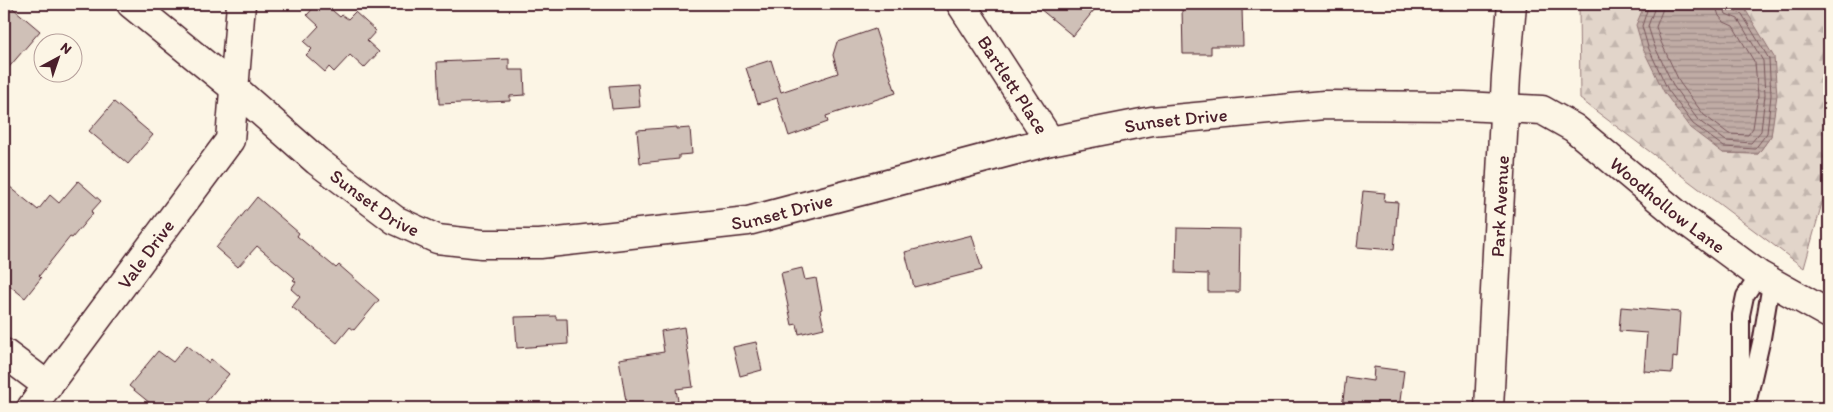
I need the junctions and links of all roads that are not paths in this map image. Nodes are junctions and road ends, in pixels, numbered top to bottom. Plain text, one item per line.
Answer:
1 (131, 4) edge
2 (241, 4) edge
3 (961, 4) edge
4 (1512, 4) edge
5 (234, 88) junction
6 (1505, 108) junction
7 (1050, 141) junction
8 (1765, 279) junction
9 (1829, 314) edge
10 (4, 353) edge
11 (48, 386) junction
12 (31, 408) edge
13 (1489, 408) edge
14 (1741, 408) edge
15 (1746, 408) edge

1 - 5 street, Sunset Drive
2 - 5 street, Vale Drive
3 - 7 street, Bartlett Place
4 - 6 street, Park Avenue
5 - 7 street, Sunset Drive
5 - 11 street, Vale Drive
6 - 7 street, Sunset Drive
6 - 8 street, Woodhollow Lane
6 - 13 street, Park Avenue
8 - 9 street, Woodhollow Lane
8 - 14 lane
8 - 15 lane
10 - 11 street
11 - 12 street, Vale Drive

